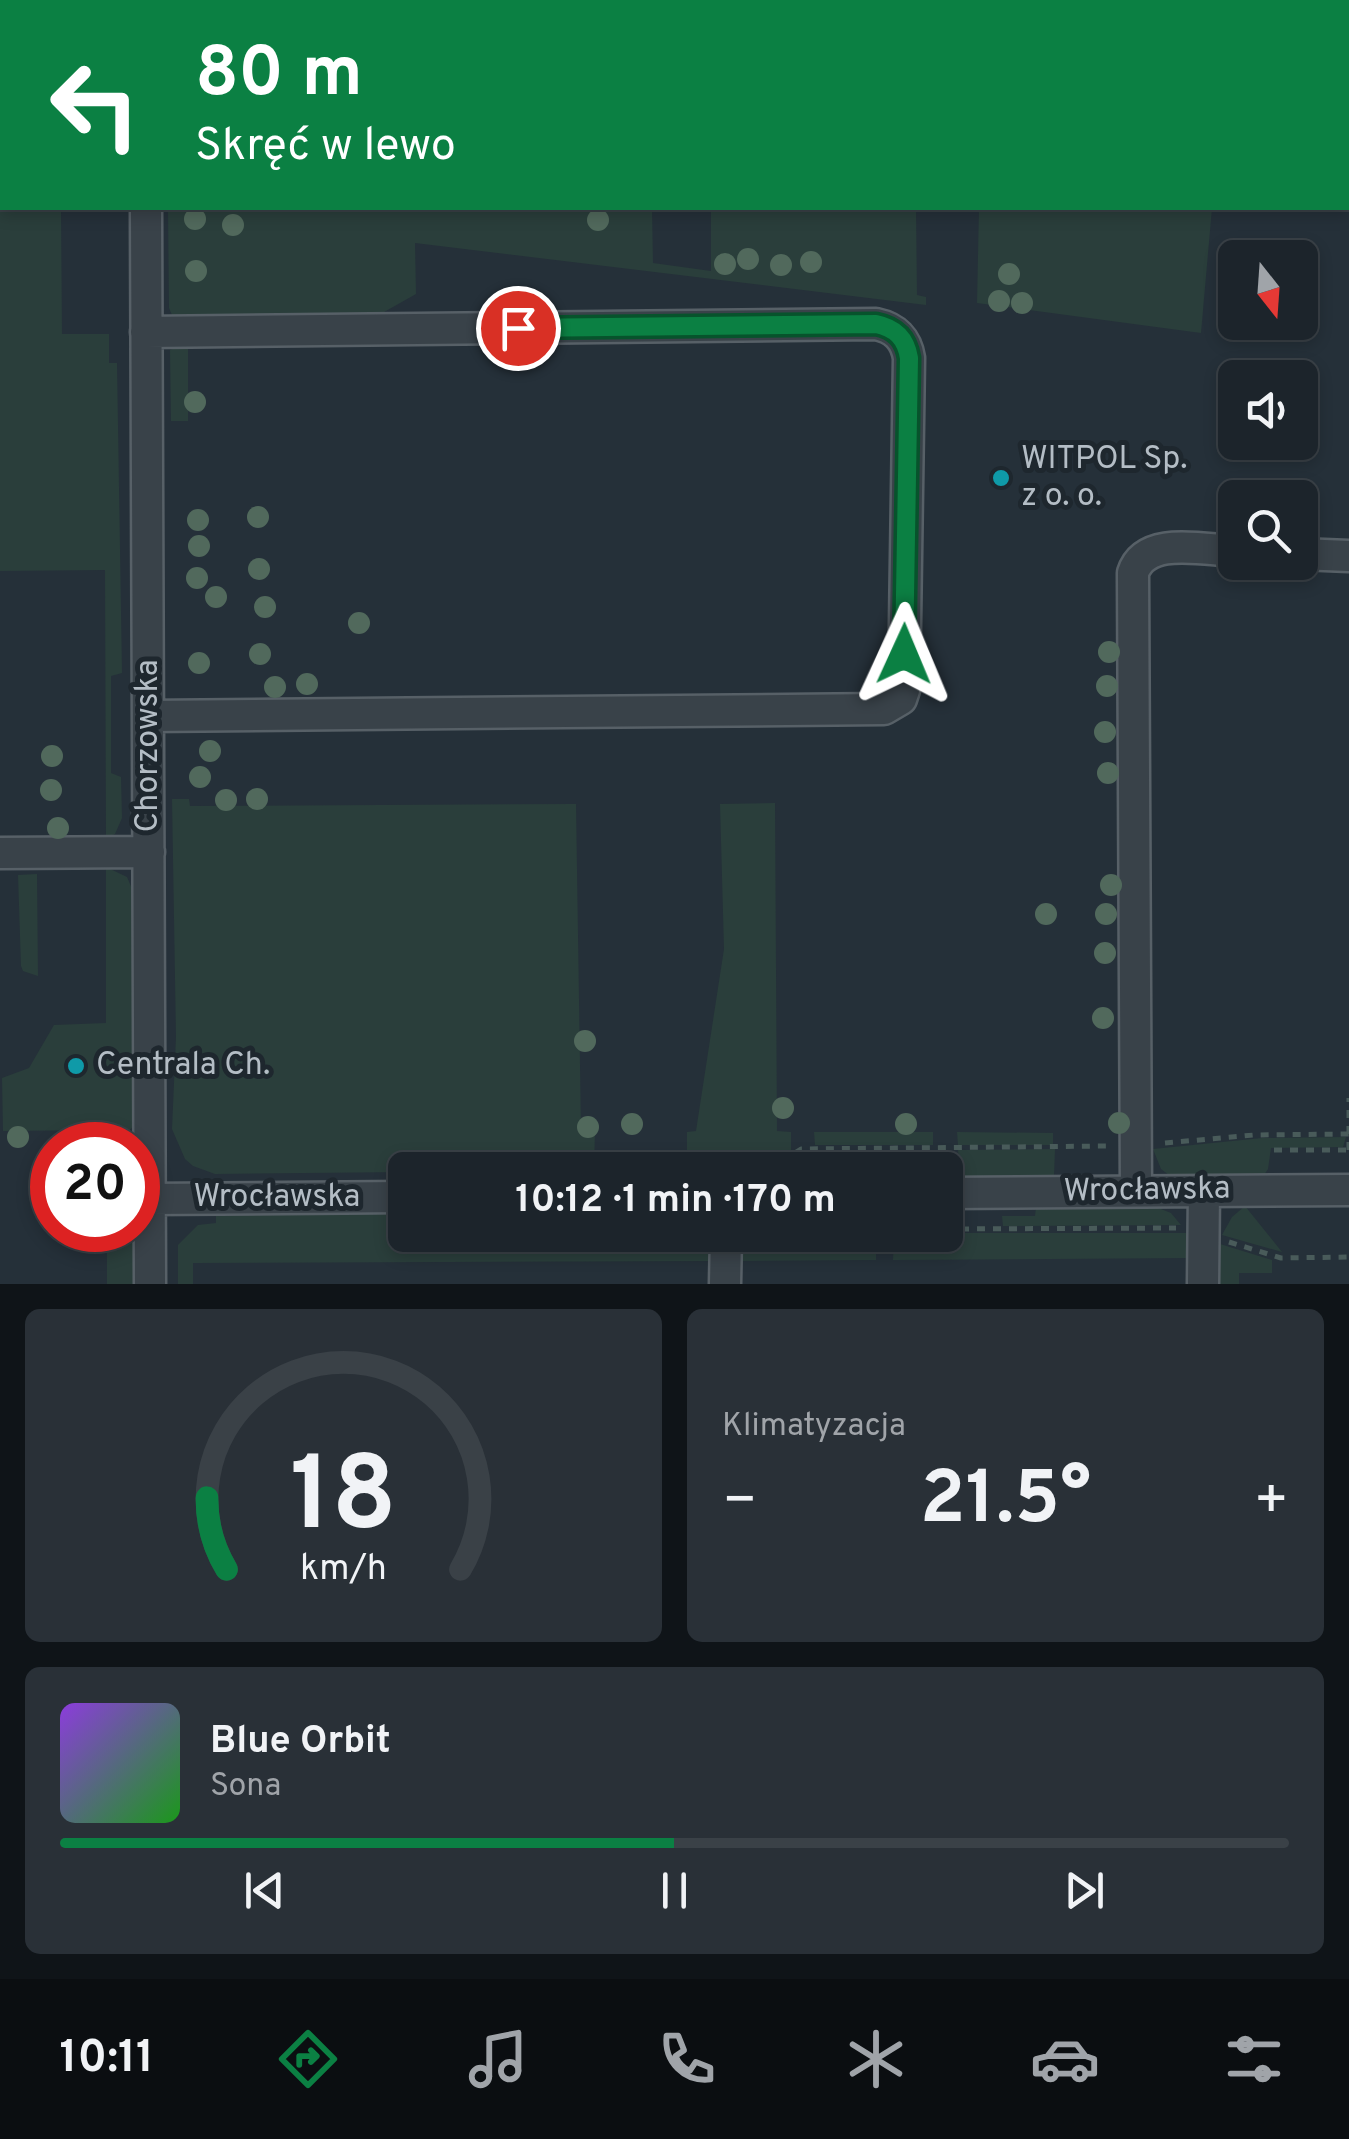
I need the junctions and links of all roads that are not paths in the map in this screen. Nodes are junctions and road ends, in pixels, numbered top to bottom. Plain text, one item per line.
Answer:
1 (146, 210) edge
2 (146, 332) junction
3 (1218, 551) edge
4 (1318, 555) edge
5 (1349, 556) edge
6 (149, 716) junction
7 (149, 852) junction
8 (0, 853) edge
9 (150, 1122) edge
10 (1204, 1190) junction
11 (1349, 1190) edge
12 (1136, 1192) junction
13 (963, 1193) edge
14 (388, 1197) edge
15 (160, 1199) edge
16 (150, 1252) edge
17 (726, 1252) edge
18 (150, 1284) edge
19 (726, 1284) edge
20 (1203, 1284) edge

1 - 2 street, Chorzowska
2 - 6 street, Chorzowska
2 - 6 street
3 - 12 street
4 - 5 street
6 - 7 street, Chorzowska
7 - 8 street
7 - 9 street, Chorzowska
10 - 11 street, Wrocławska
10 - 12 street, Wrocławska
10 - 20 street
12 - 13 street, Wrocławska
14 - 15 street, Wrocławska
16 - 18 street, Chorzowska
17 - 19 street

